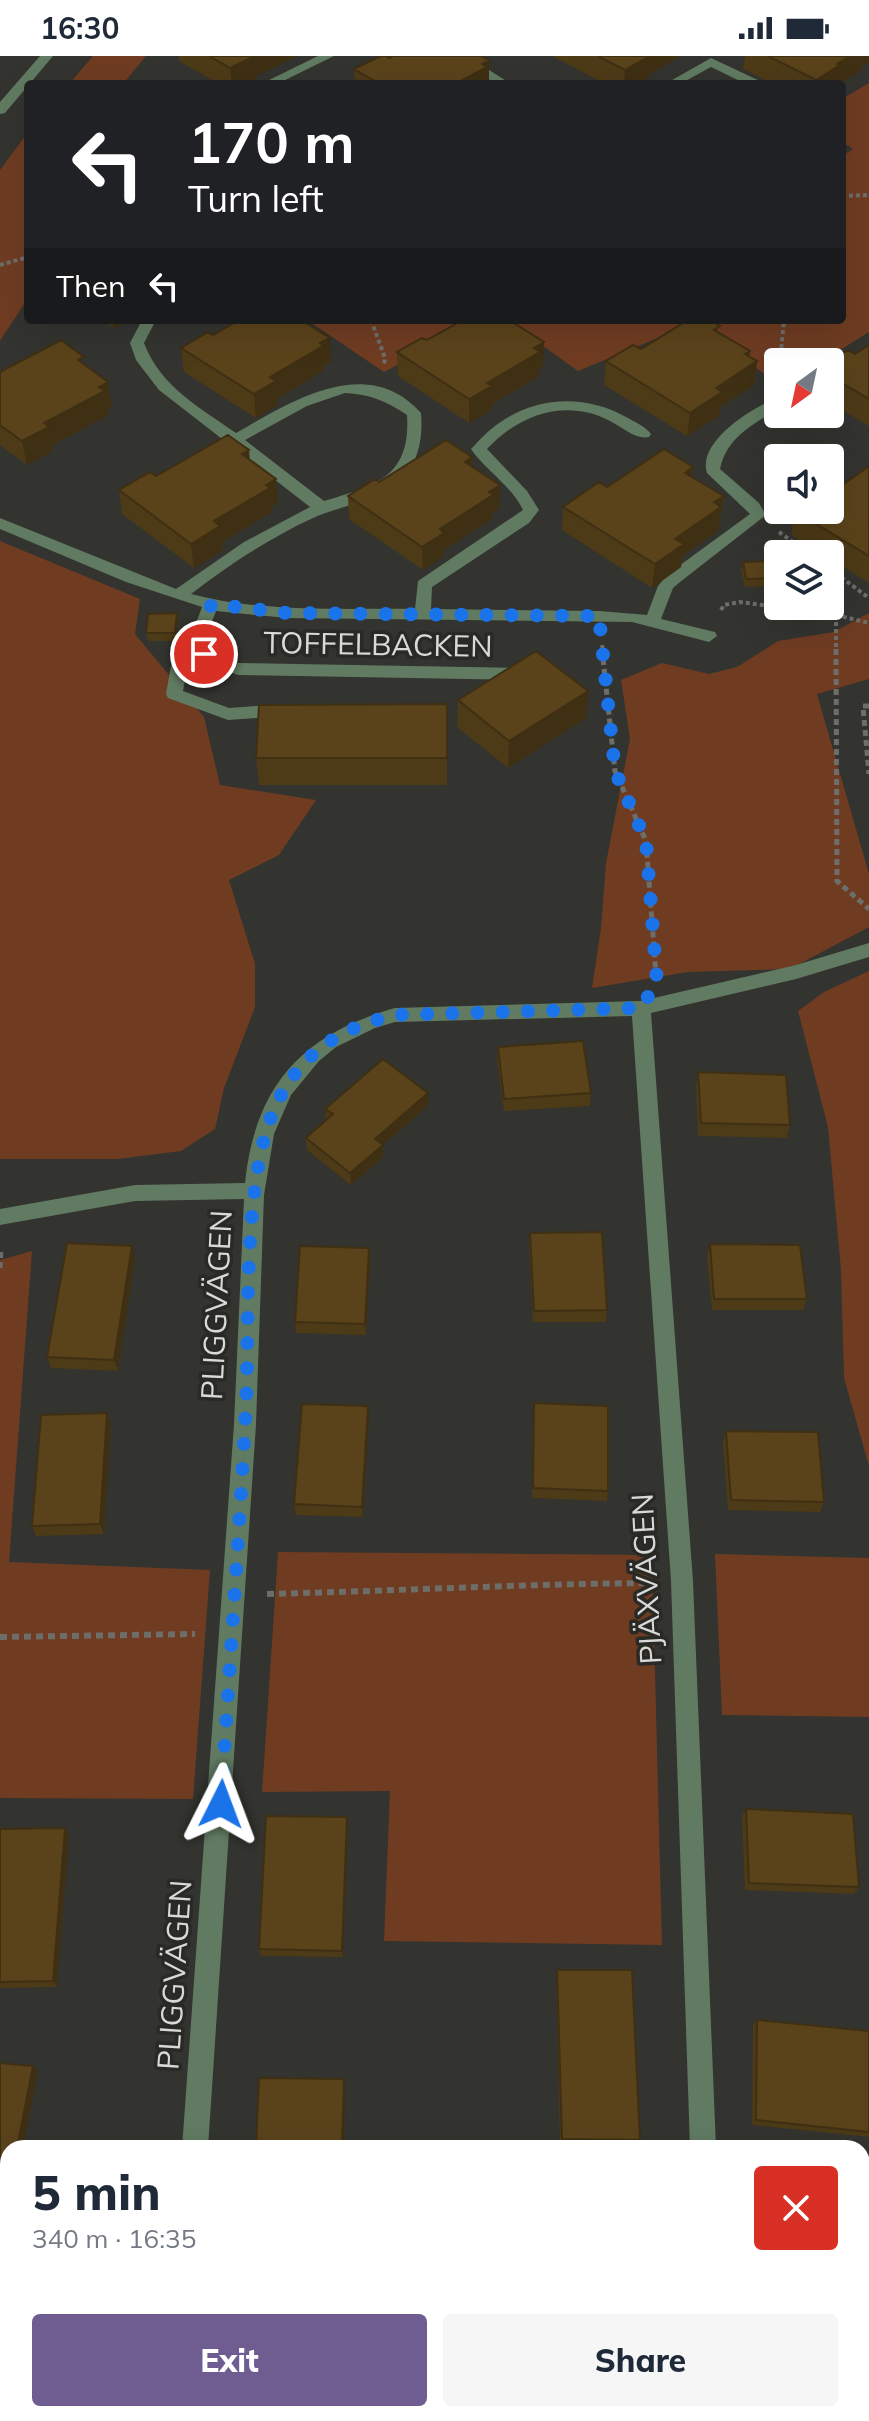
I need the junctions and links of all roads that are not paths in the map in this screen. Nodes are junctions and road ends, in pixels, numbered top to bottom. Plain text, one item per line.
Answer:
1 (47, 56) edge
2 (328, 56) edge
3 (458, 56) edge
4 (716, 59) edge
5 (26, 80) edge
6 (276, 80) edge
7 (498, 80) edge
8 (678, 80) edge
9 (750, 80) edge
10 (24, 82) edge
11 (0, 110) edge
12 (147, 324) edge
13 (764, 411) edge
14 (644, 434) dead end
15 (235, 440) junction
16 (322, 508) junction
17 (0, 523) edge
18 (180, 594) junction
19 (212, 604) junction
20 (423, 614) junction
21 (652, 622) junction
22 (709, 636) road end
23 (199, 640) junction
24 (547, 674) edge
25 (306, 709) edge
26 (869, 950) edge
27 (641, 1008) junction
28 (256, 1191) junction
29 (0, 1217) edge
30 (196, 2140) edge
31 (703, 2140) edge

1 - 5 street
2 - 6 street
3 - 7 street
4 - 8 street
4 - 9 street
10 - 11 street
12 - 15 street
13 - 21 street
14 - 20 street
15 - 16 street
15 - 16 street
16 - 18 street
17 - 18 street, TOFFELBACKEN
18 - 19 street, TOFFELBACKEN
19 - 20 street, TOFFELBACKEN
19 - 23 street
20 - 21 street, TOFFELBACKEN
21 - 22 street, TOFFELBACKEN
23 - 24 street, TOFFELBACKEN
23 - 25 street
26 - 27 street, PLIGGVÄGEN
27 - 28 street, PLIGGVÄGEN
27 - 31 street, PJÄXVÄGEN
28 - 29 street
28 - 30 street, PLIGGVÄGEN

